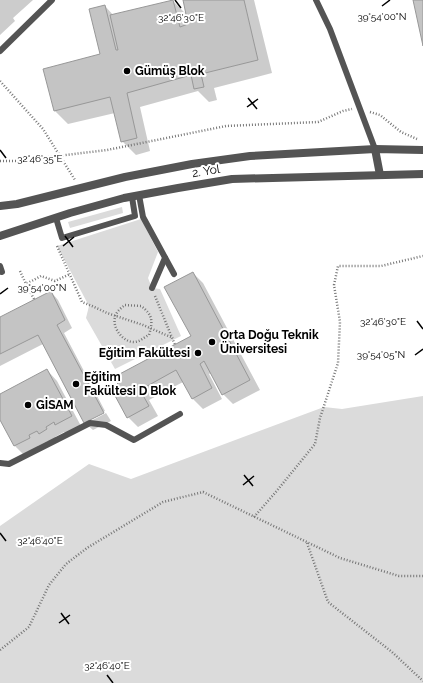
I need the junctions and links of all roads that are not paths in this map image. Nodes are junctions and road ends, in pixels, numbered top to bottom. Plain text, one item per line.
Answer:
1 (52, 0) edge
2 (316, 0) edge
3 (0, 51) edge
4 (422, 146) edge
5 (375, 149) junction
6 (423, 174) edge
7 (380, 175) junction
8 (135, 196) junction
9 (0, 206) edge
10 (56, 218) junction
11 (0, 236) edge
12 (165, 258) junction
13 (174, 274) dead end
14 (152, 288) road end
15 (180, 414) dead end
16 (0, 463) edge

1 - 3 lane
2 - 5 lane
4 - 5 street, 2. Yol
5 - 7 street
5 - 9 street, 2. Yol
6 - 7 street, 2. Yol
7 - 8 street, 2. Yol
8 - 10 street, 2. Yol
8 - 10 lane
8 - 12 lane
10 - 11 street, 2. Yol
12 - 13 lane
12 - 14 lane
15 - 16 lane

